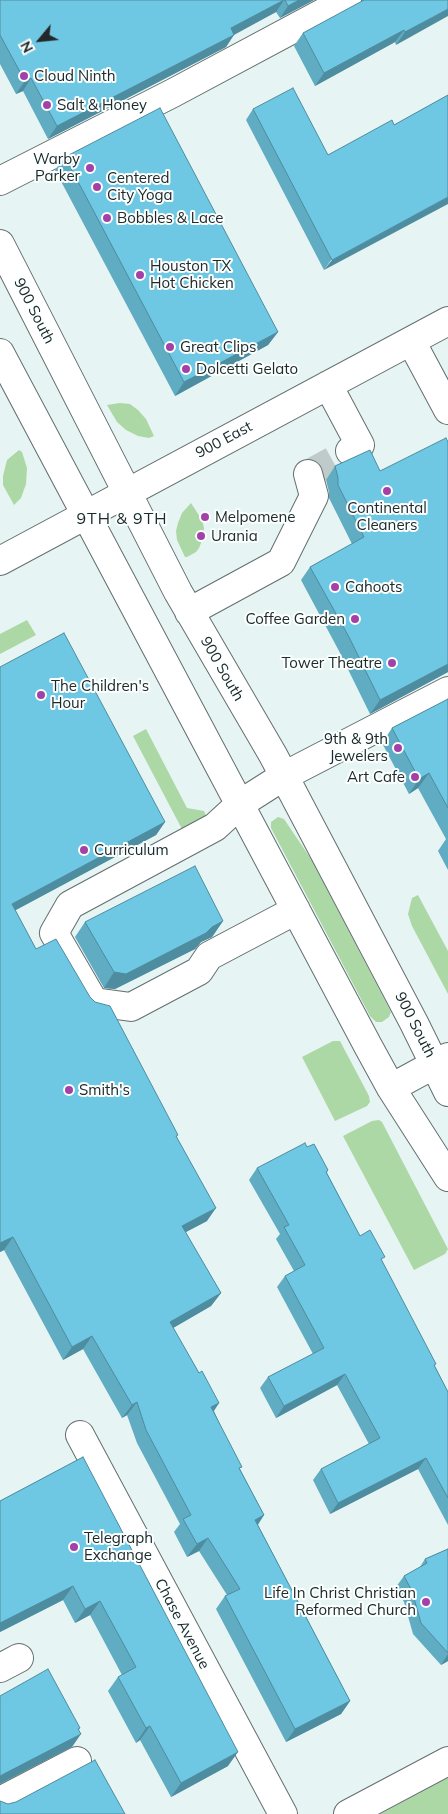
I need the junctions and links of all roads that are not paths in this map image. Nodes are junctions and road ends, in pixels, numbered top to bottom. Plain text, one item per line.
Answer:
1 (347, 0) edge
2 (0, 180) edge
3 (0, 244) edge
4 (448, 321) edge
5 (411, 340) junction
6 (0, 354) edge
7 (328, 385) junction
8 (448, 410) edge
9 (350, 451) dead end
10 (308, 474) dead end
11 (127, 492) junction
12 (86, 514) junction
13 (0, 561) edge
14 (189, 612) junction
15 (448, 691) edge
16 (284, 776) junction
17 (240, 804) junction
18 (296, 910) junction
19 (441, 1061) edge
20 (391, 1088) junction
21 (448, 1092) edge
22 (448, 1177) edge
23 (80, 1435) dead end
24 (76, 1761) dead end
25 (448, 1761) edge
26 (0, 1801) edge
27 (283, 1814) edge
28 (348, 1814) edge

1 - 2 street
3 - 11 street, 900 South
4 - 5 street, 900 East
5 - 7 street, 900 East
5 - 8 street
6 - 12 street
7 - 9 street
7 - 11 street, 900 East
10 - 14 street
11 - 12 street, 900 East
11 - 14 street, 900 South
12 - 13 street, 900 East
12 - 17 street
14 - 16 street, 900 South
15 - 16 street
16 - 17 street
16 - 19 street, 900 South
17 - 18 street
17 - 18 street
18 - 20 street
19 - 20 street
19 - 21 street, 900 South
20 - 22 street
23 - 27 street, Chase Avenue
24 - 26 street
25 - 28 street

